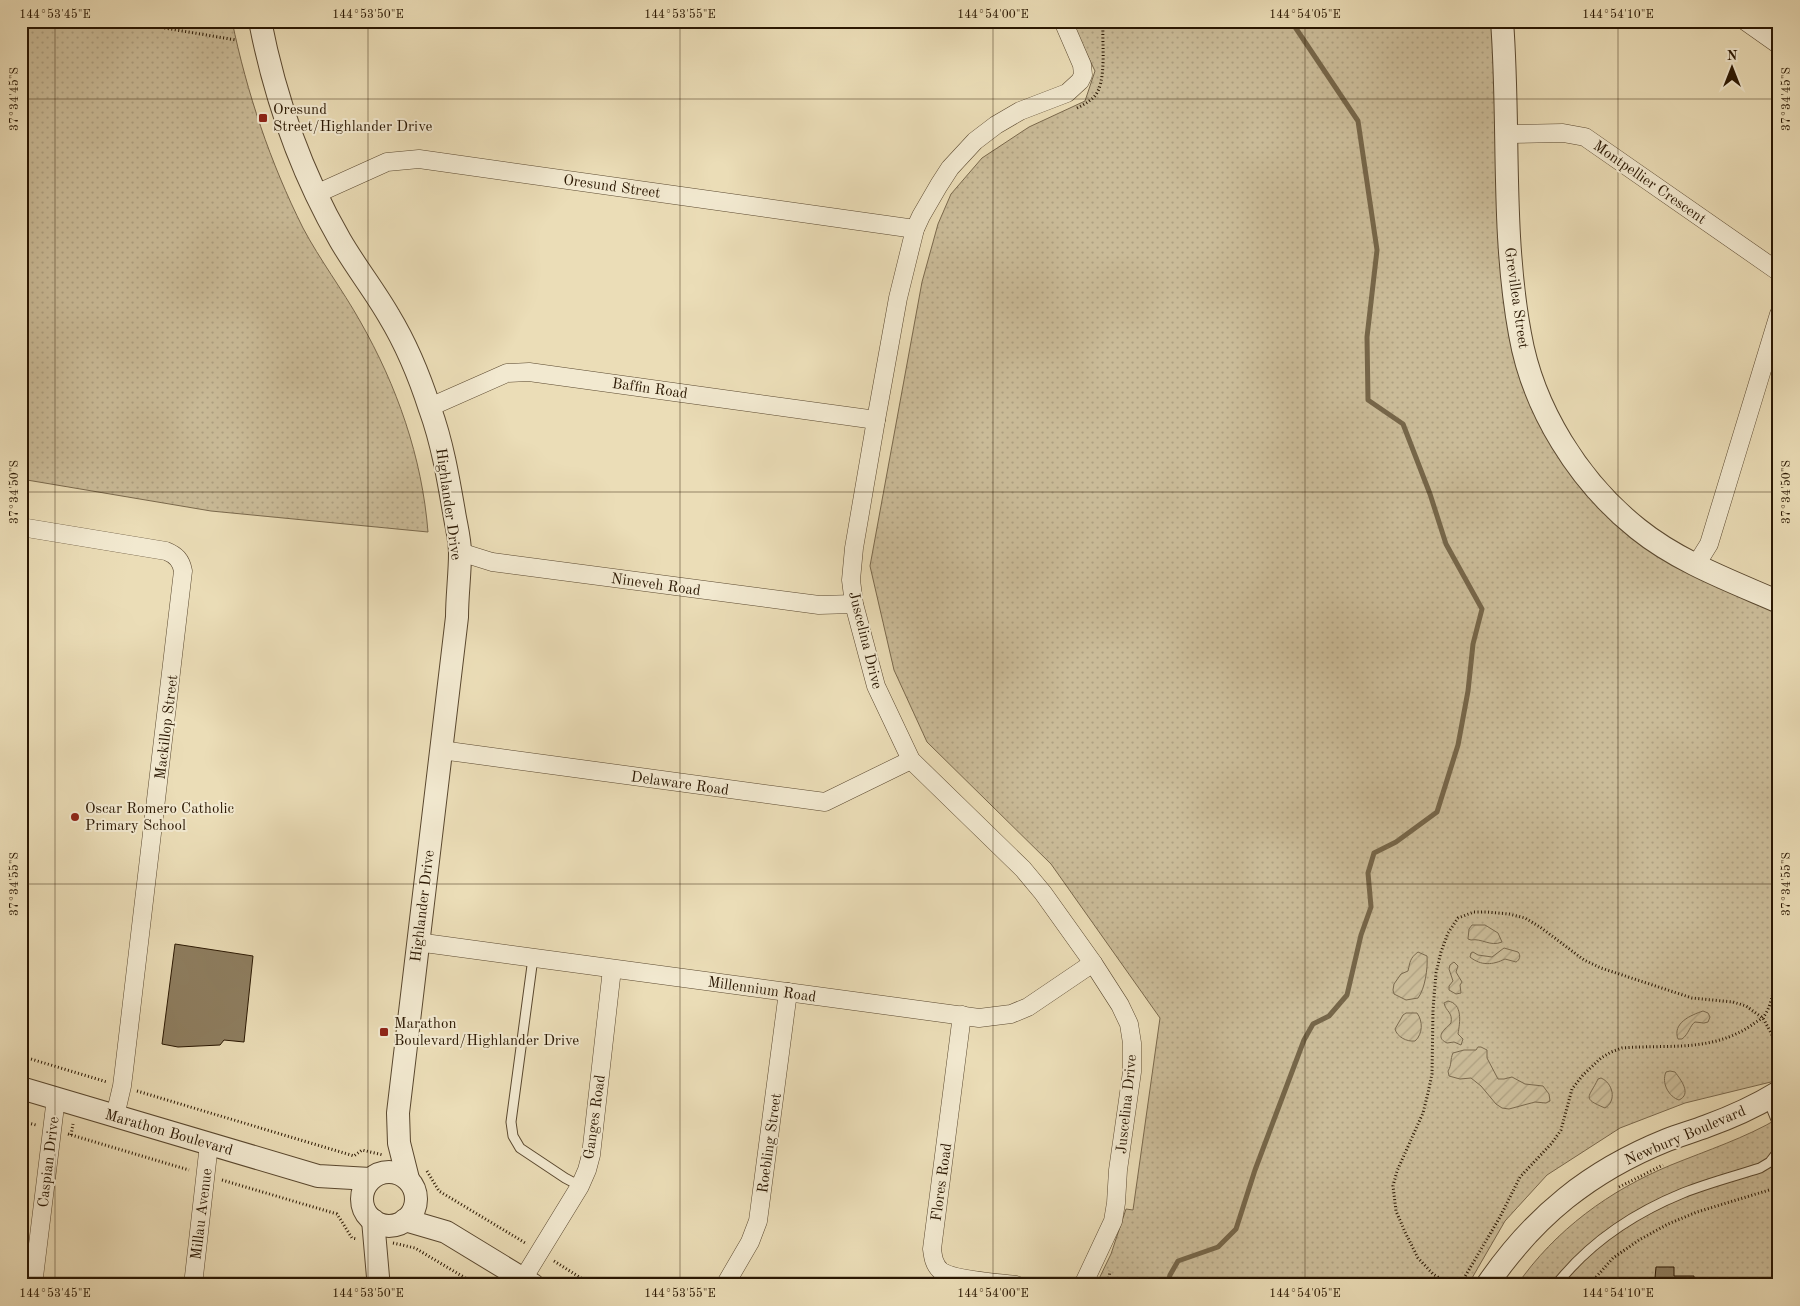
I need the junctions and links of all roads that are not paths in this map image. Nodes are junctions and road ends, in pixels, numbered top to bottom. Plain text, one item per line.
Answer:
1 (260, 21) edge
2 (1063, 21) edge
3 (1502, 21) edge
4 (1745, 21) edge
5 (1779, 45) edge
6 (1507, 134) junction
7 (316, 194) junction
8 (915, 229) junction
9 (1779, 272) edge
10 (1779, 314) edge
11 (430, 407) junction
12 (876, 420) junction
13 (21, 527) edge
14 (460, 552) junction
15 (1696, 565) junction
16 (1779, 602) edge
17 (854, 604) junction
18 (441, 750) junction
19 (911, 760) junction
20 (417, 942) junction
21 (533, 958) junction
22 (1093, 963) junction
23 (612, 969) junction
24 (788, 992) junction
25 (962, 1015) junction
26 (21, 1088) edge
27 (1773, 1096) edge
28 (56, 1098) junction
29 (115, 1116) junction
30 (1779, 1127) edge
31 (210, 1144) junction
32 (1779, 1150) edge
33 (393, 1174) junction
34 (318, 1176) junction
35 (580, 1186) junction
36 (384, 1226) junction
37 (458, 1238) junction
38 (377, 1281) edge
39 (528, 1282) edge
40 (33, 1285) edge
41 (193, 1285) edge
42 (725, 1285) edge
43 (1016, 1285) edge
44 (1083, 1285) edge
45 (1487, 1285) edge
46 (1556, 1285) edge

1 - 7 street, Highlander Drive
2 - 8 street, Juscelina Drive
3 - 6 street, Grevillea Street
4 - 5 street
6 - 9 street, Montpellier Crescent
6 - 15 street, Grevillea Street
7 - 8 street, Oresund Street
7 - 11 street, Highlander Drive
8 - 12 street, Juscelina Drive
10 - 15 street
11 - 12 street, Baffin Road
11 - 14 street, Highlander Drive
12 - 17 street, Juscelina Drive
13 - 29 street, Mackillop Street
14 - 17 street, Nineveh Road
14 - 18 street, Highlander Drive
15 - 16 street, Grevillea Street
17 - 19 street, Juscelina Drive
18 - 19 street, Delaware Road
18 - 20 street, Highlander Drive
19 - 22 street, Juscelina Drive
20 - 21 street, Millennium Road
20 - 33 street, Highlander Drive
21 - 23 street, Millennium Road
21 - 35 lane
22 - 25 street, Millennium Road
22 - 44 street, Juscelina Drive
23 - 24 street, Millennium Road
23 - 35 street, Ganges Road
24 - 25 street, Millennium Road
24 - 42 street, Roebling Street
25 - 43 street, Flores Road
26 - 28 street, Marathon Boulevard
27 - 30 lane
27 - 45 street, Newbury Boulevard
28 - 29 street, Marathon Boulevard
28 - 40 street, Caspian Drive
29 - 31 street, Marathon Boulevard
31 - 34 street, Marathon Boulevard
31 - 41 street, Millau Avenue
32 - 46 lane
33 - 34 street, Marathon Boulevard
33 - 36 street
33 - 36 street
33 - 37 street, Marathon Boulevard
34 - 36 street, Marathon Boulevard
35 - 39 street, Ganges Road
36 - 37 street, Marathon Boulevard
36 - 38 street
37 - 39 street, Marathon Boulevard

